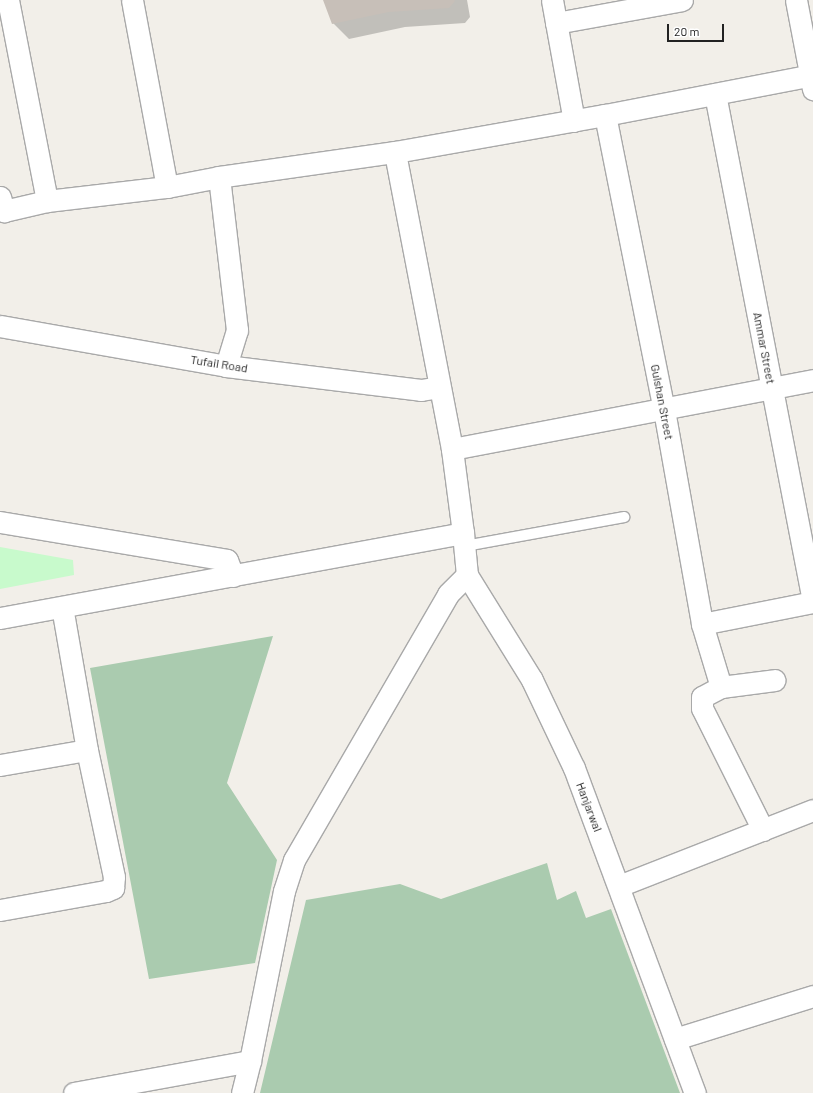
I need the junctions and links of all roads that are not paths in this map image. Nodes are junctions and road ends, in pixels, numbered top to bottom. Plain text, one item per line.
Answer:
1 (8, 0) edge
2 (132, 0) edge
3 (552, 0) edge
4 (682, 0) edge
5 (796, 0) edge
6 (556, 23) junction
7 (812, 80) edge
8 (715, 94) junction
9 (606, 115) junction
10 (574, 121) junction
11 (395, 152) junction
12 (219, 177) junction
13 (167, 187) junction
14 (0, 197) edge
15 (47, 201) junction
16 (0, 326) edge
17 (226, 366) junction
18 (813, 380) edge
19 (439, 387) junction
20 (772, 388) junction
21 (664, 410) junction
22 (452, 449) junction
23 (624, 517) dead end
24 (0, 522) edge
25 (464, 539) junction
26 (467, 575) junction
27 (233, 576) junction
28 (813, 601) edge
29 (62, 607) junction
30 (0, 618) edge
31 (702, 624) junction
32 (775, 680) dead end
33 (722, 687) junction
34 (88, 750) junction
35 (0, 765) edge
36 (813, 810) edge
37 (763, 830) junction
38 (619, 886) junction
39 (0, 910) edge
40 (813, 996) edge
41 (675, 1039) junction
42 (250, 1061) junction
43 (74, 1093) edge
44 (242, 1093) edge
45 (694, 1093) edge

1 - 15 street
2 - 13 street
3 - 6 street
4 - 6 street
5 - 7 street
6 - 10 street
7 - 8 street
8 - 9 street
8 - 20 street, Ammar Street
9 - 10 street
9 - 21 street, Gulshan Street
10 - 11 street
11 - 12 street
11 - 19 street, Hanjarwal
12 - 13 street
12 - 17 street
13 - 15 street
14 - 15 street
16 - 17 street, Tufail Road
17 - 19 street, Tufail Road
18 - 20 street
19 - 22 street, Hanjarwal
20 - 21 street
20 - 28 street, Ammar Street
21 - 22 street
21 - 31 street, Gulshan Street
22 - 25 street, Hanjarwal
23 - 25 lane
24 - 27 street
25 - 26 street, Hanjarwal
25 - 27 street
26 - 38 street, Hanjarwal
26 - 42 street
27 - 29 street
28 - 31 street
29 - 30 street
29 - 34 street
31 - 33 street, Gulshan Street
32 - 33 street
33 - 37 street
34 - 35 street
34 - 39 street
36 - 37 street
37 - 38 street
38 - 41 street, Hanjarwal
40 - 41 street
41 - 45 street, Hanjarwal
42 - 43 street
42 - 44 street

